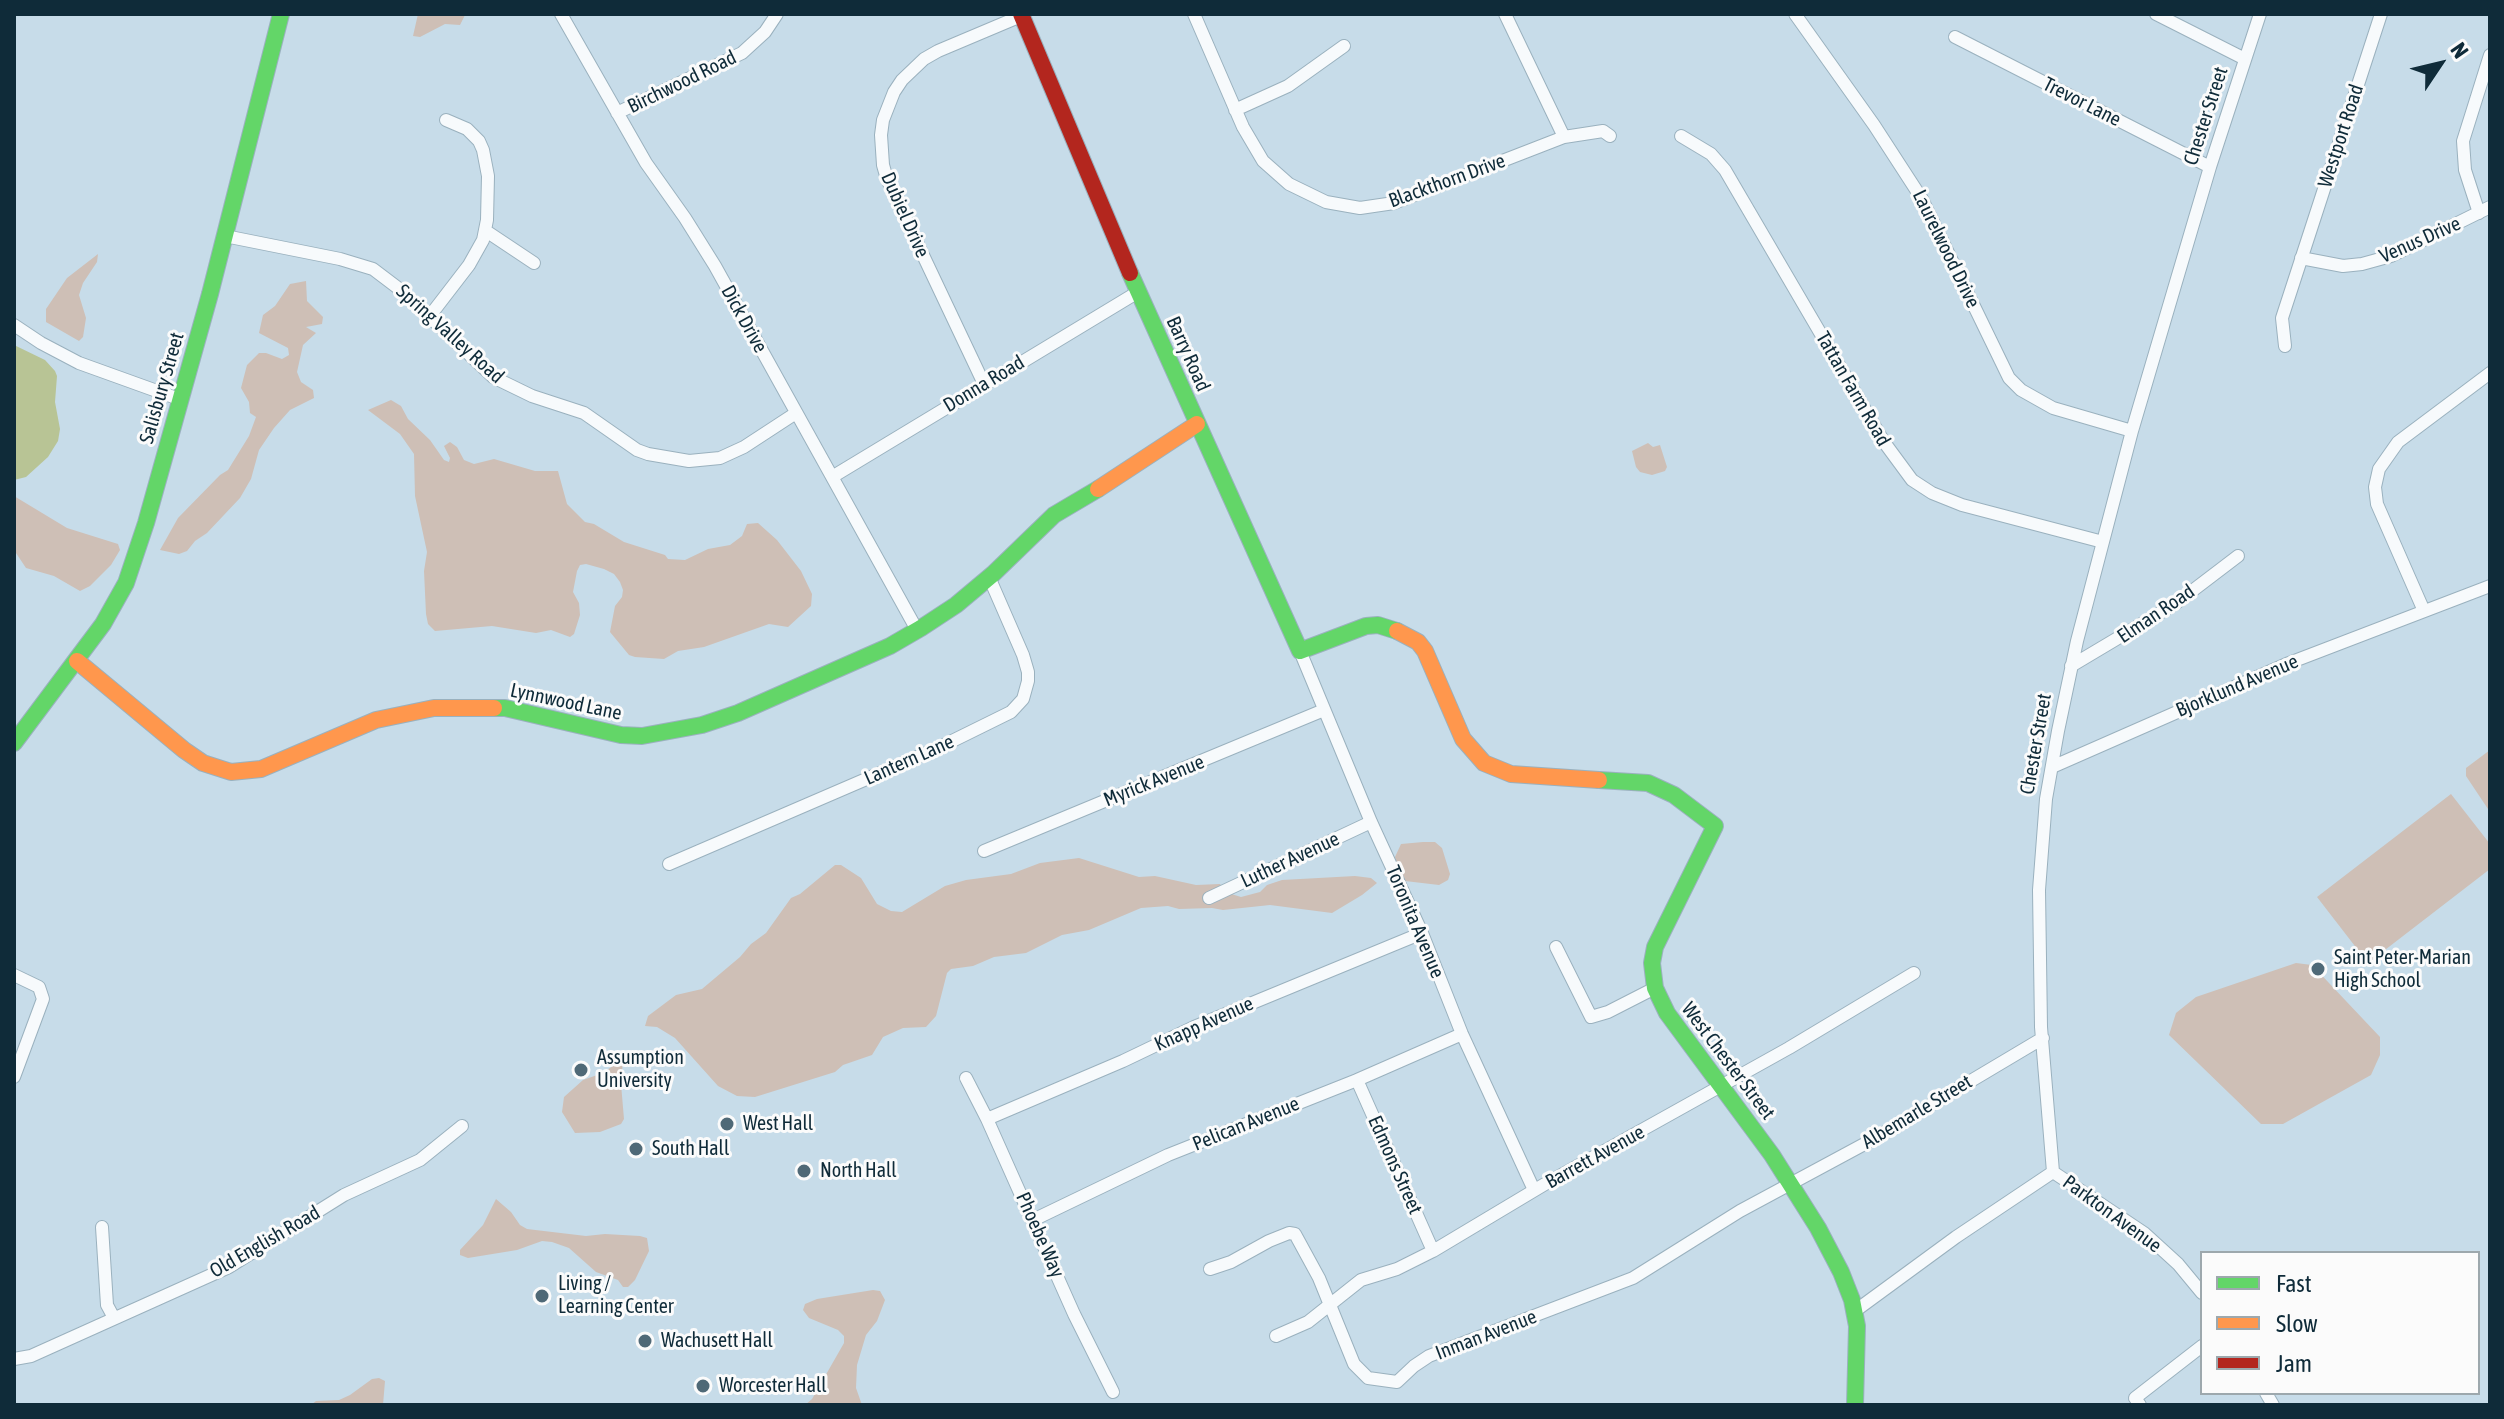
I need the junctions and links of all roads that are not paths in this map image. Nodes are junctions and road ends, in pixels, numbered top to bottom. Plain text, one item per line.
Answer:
1 (281, 14) edge
2 (561, 14) edge
3 (777, 14) edge
4 (1194, 14) edge
5 (1505, 14) edge
6 (1795, 14) edge
7 (2156, 14) edge
8 (2260, 14) edge
9 (2381, 14) edge
10 (1021, 15) edge
11 (1955, 37) dead end
12 (1344, 46) dead end
13 (2490, 55) edge
14 (2245, 59) junction
15 (1235, 110) junction
16 (617, 113) junction
17 (446, 120) dead end
18 (1610, 136) dead end
19 (1681, 136) dead end
20 (1564, 137) junction
21 (2210, 167) junction
22 (2485, 210) edge
23 (486, 231) junction
24 (225, 236) junction
25 (2301, 258) junction
26 (534, 263) dead end
27 (1138, 292) junction
28 (429, 317) junction
29 (14, 325) edge
30 (2285, 346) dead end
31 (2490, 373) edge
32 (984, 384) junction
33 (179, 399) junction
34 (796, 413) junction
35 (1197, 424) junction
36 (2132, 431) junction
37 (832, 477) junction
38 (2103, 542) junction
39 (2238, 556) dead end
40 (989, 577) junction
41 (2490, 586) edge
42 (2424, 611) junction
43 (917, 630) junction
44 (1300, 651) junction
45 (77, 661) junction
46 (2071, 666) junction
47 (1324, 710) junction
48 (14, 743) edge
49 (2052, 767) junction
50 (1371, 822) junction
51 (984, 851) dead end
52 (669, 864) dead end
53 (1209, 898) dead end
54 (1422, 933) junction
55 (1556, 947) dead end
56 (1914, 973) dead end
57 (14, 975) edge
58 (1655, 988) junction
59 (1462, 1034) junction
60 (2043, 1038) junction
61 (14, 1077) edge
62 (966, 1078) dead end
63 (1357, 1080) junction
64 (1723, 1086) junction
65 (987, 1119) junction
66 (462, 1126) dead end
67 (2053, 1172) junction
68 (1791, 1185) junction
69 (1534, 1190) junction
70 (1033, 1220) junction
71 (102, 1227) dead end
72 (1433, 1251) junction
73 (1210, 1269) dead end
74 (2200, 1291) edge
75 (1329, 1304) junction
76 (1855, 1311) junction
77 (114, 1318) junction
78 (1276, 1336) dead end
79 (2200, 1348) edge
80 (14, 1359) edge
81 (1113, 1392) dead end
82 (2138, 1401) edge
83 (1855, 1405) edge

1 - 24 street, Salisbury Street
2 - 16 street, Dick Drive
3 - 16 street, Birchwood Road
4 - 15 street, Blackthorn Drive
5 - 20 street
6 - 36 street, Laurelwood Drive
7 - 14 street
8 - 14 street, Chester Street
9 - 25 street, Westport Road
10 - 27 street, Barry Road
10 - 32 street, Dubiel Drive
11 - 21 street, Trevor Lane
12 - 15 street
13 - 22 street
14 - 21 street, Chester Street
15 - 20 street, Blackthorn Drive
16 - 34 street, Dick Drive
17 - 23 street
18 - 20 street, Blackthorn Drive
19 - 38 street, Tattan Farm Road
21 - 36 street, Chester Street
22 - 25 street, Venus Drive
23 - 26 street
23 - 28 street
24 - 28 street, Spring Valley Road
24 - 33 street, Salisbury Street
25 - 30 street, Westport Road
27 - 32 street, Donna Road
27 - 35 street, Barry Road
28 - 34 street, Spring Valley Road
29 - 33 street
31 - 42 street
32 - 37 street, Donna Road
33 - 45 street, Salisbury Street
34 - 37 street, Dick Drive
35 - 40 street, Lynnwood Lane
35 - 44 street, Barry Road
36 - 38 street, Chester Street
37 - 43 street, Dick Drive
38 - 46 street, Chester Street
39 - 46 street, Elman Road
40 - 43 street, Lynnwood Lane
40 - 52 street, Lantern Lane
41 - 42 street, Bjorklund Avenue
42 - 49 street, Bjorklund Avenue
43 - 45 street, Lynnwood Lane
44 - 47 street, Toronita Avenue
44 - 58 street, West Chester Street
45 - 48 street, Salisbury Street
46 - 49 street, Chester Street
47 - 50 street, Toronita Avenue
47 - 51 street, Myrick Avenue
49 - 60 street, Chester Street
50 - 53 street, Luther Avenue
50 - 54 street, Toronita Avenue
54 - 59 street, Toronita Avenue
54 - 65 street, Knapp Avenue
55 - 58 street
56 - 64 street, Barrett Avenue
57 - 61 street
58 - 64 street, West Chester Street
59 - 63 street, Pelican Avenue
59 - 69 street, Toronita Avenue
60 - 67 street, Chester Street
60 - 68 street, Albemarle Street
62 - 65 street, Phoebe Way
63 - 70 street, Pelican Avenue
63 - 72 street, Edmons Street
64 - 68 street, West Chester Street
64 - 69 street, Barrett Avenue
65 - 70 street, Phoebe Way
66 - 77 street, Old English Road
67 - 74 street, Parkton Avenue
67 - 76 street
68 - 75 street, Inman Avenue
68 - 76 street, West Chester Street
69 - 72 street, Barrett Avenue
70 - 81 street, Phoebe Way
71 - 77 street
72 - 75 street, Barrett Avenue
73 - 75 street, Inman Avenue
75 - 78 street, Barrett Avenue
76 - 83 street
77 - 80 street, Old English Road
79 - 82 street

